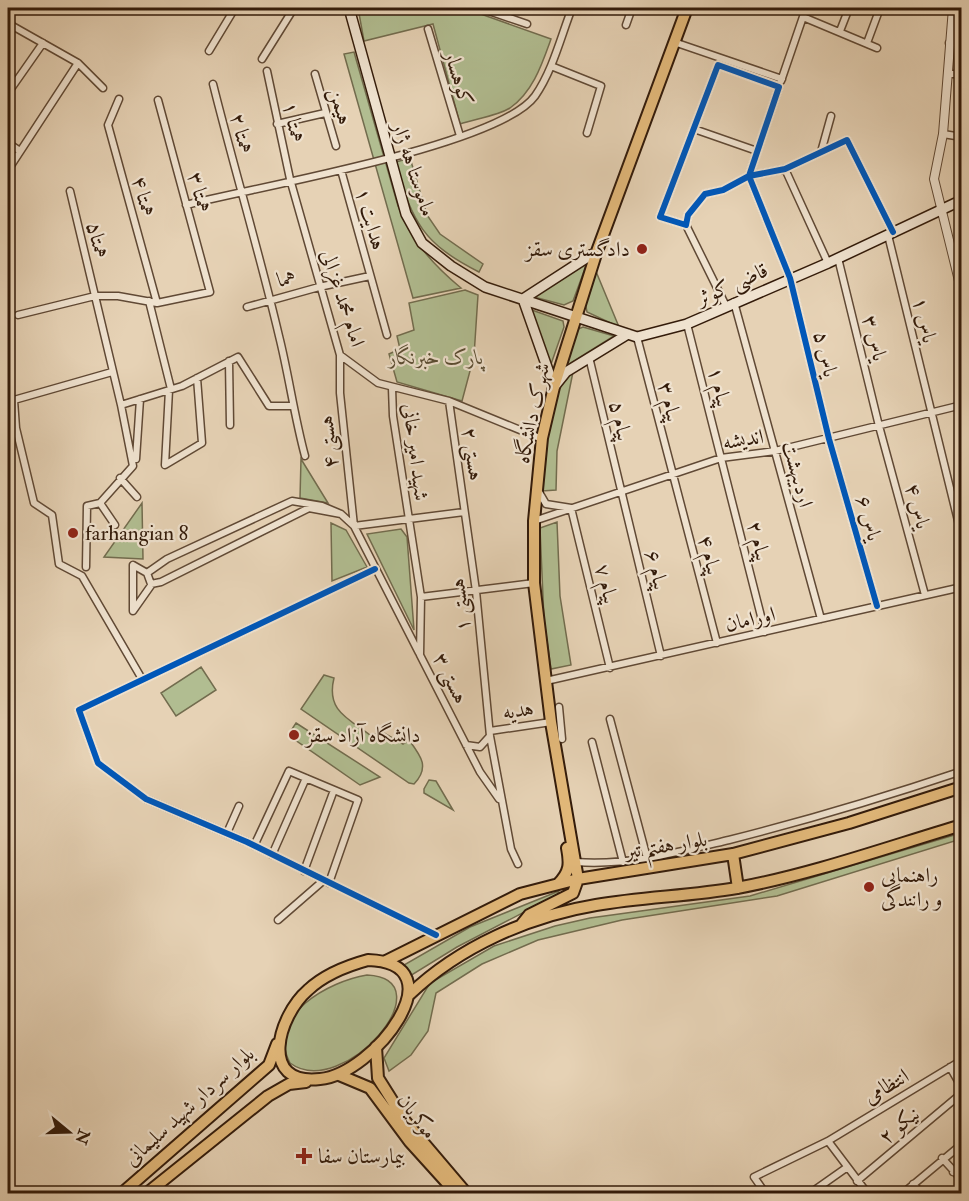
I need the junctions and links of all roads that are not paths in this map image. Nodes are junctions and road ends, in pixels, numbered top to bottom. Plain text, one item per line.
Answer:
1 (235, 8) edge
2 (294, 8) edge
3 (349, 8) edge
4 (480, 8) edge
5 (572, 8) edge
6 (632, 8) edge
7 (680, 8) edge
8 (687, 8) edge
9 (806, 8) edge
10 (849, 8) edge
11 (880, 8) edge
12 (952, 8) edge
13 (803, 17) junction
14 (9, 24) dead end
15 (527, 24) dead end
16 (626, 25) dead end
17 (428, 29) dead end
18 (840, 31) junction
19 (674, 42) junction
20 (43, 43) junction
21 (867, 43) junction
22 (962, 43) edge
23 (950, 44) junction
24 (877, 48) dead end
25 (209, 51) dead end
26 (262, 59) dead end
27 (78, 63) junction
28 (551, 66) junction
29 (267, 71) dead end
30 (315, 74) dead end
31 (948, 74) junction
32 (962, 74) edge
33 (782, 79) junction
34 (213, 84) dead end
35 (779, 87) junction
36 (103, 88) dead end
37 (8, 93) edge
38 (120, 99) dead end
39 (158, 100) dead end
40 (325, 113) junction
41 (831, 116) dead end
42 (277, 124) junction
43 (694, 129) junction
44 (586, 133) dead end
45 (943, 135) junction
46 (460, 136) junction
47 (962, 137) edge
48 (8, 142) edge
49 (336, 146) dead end
50 (20, 151) junction
51 (757, 151) junction
52 (821, 152) junction
53 (390, 157) junction
54 (784, 169) junction
55 (8, 170) edge
56 (340, 170) junction
57 (749, 176) junction
58 (290, 179) junction
59 (240, 190) junction
60 (69, 191) dead end
61 (962, 200) edge
62 (186, 205) junction
63 (941, 211) junction
64 (686, 225) junction
65 (891, 233) junction
66 (594, 254) junction
67 (838, 258) junction
68 (828, 263) junction
69 (370, 276) junction
70 (790, 278) junction
71 (319, 287) junction
72 (962, 293) edge
73 (95, 296) junction
74 (522, 299) junction
75 (270, 300) junction
76 (149, 302) junction
77 (157, 303) junction
78 (730, 304) junction
79 (247, 307) dead end
80 (18, 315) dead end
81 (573, 317) junction
82 (687, 324) junction
83 (387, 335) dead end
84 (633, 336) junction
85 (340, 355) junction
86 (589, 357) junction
87 (229, 362) junction
88 (112, 372) junction
89 (197, 378) junction
90 (553, 384) junction
91 (392, 388) junction
92 (170, 390) junction
93 (140, 399) junction
94 (449, 401) junction
95 (121, 405) junction
96 (962, 405) edge
97 (292, 406) junction
98 (930, 412) junction
99 (230, 425) dead end
100 (879, 426) junction
101 (16, 428) junction
102 (8, 430) edge
103 (539, 437) junction
104 (829, 439) junction
105 (775, 451) junction
106 (305, 456) dead end
107 (721, 458) junction
108 (136, 459) dead end
109 (671, 476) junction
110 (120, 478) junction
111 (537, 488) junction
112 (621, 492) junction
113 (137, 497) dead end
114 (100, 503) junction
115 (571, 508) junction
116 (464, 512) junction
117 (341, 514) junction
118 (408, 520) junction
119 (534, 521) junction
120 (115, 525) dead end
121 (354, 526) junction
122 (962, 537) edge
123 (86, 567) dead end
124 (375, 569) junction
125 (147, 573) junction
126 (152, 584) junction
127 (531, 584) junction
128 (962, 587) edge
129 (476, 591) junction
130 (925, 595) junction
131 (421, 597) junction
132 (877, 606) junction
133 (821, 619) junction
134 (765, 632) junction
135 (717, 643) junction
136 (420, 655) junction
137 (661, 656) junction
138 (610, 668) junction
139 (142, 679) junction
140 (545, 681) junction
141 (559, 708) dead end
142 (610, 720) dead end
143 (548, 723) junction
144 (490, 734) junction
145 (562, 739) dead end
146 (592, 742) dead end
147 (465, 744) junction
148 (962, 771) edge
149 (306, 778) junction
150 (962, 787) edge
151 (334, 790) junction
152 (501, 801) junction
153 (239, 806) dead end
154 (962, 825) edge
155 (227, 833) junction
156 (254, 846) junction
157 (733, 854) junction
158 (272, 855) junction
159 (575, 858) junction
160 (647, 858) junction
161 (623, 862) junction
162 (518, 864) dead end
163 (304, 870) junction
164 (578, 879) junction
165 (327, 881) junction
166 (558, 884) junction
167 (738, 888) junction
168 (278, 920) dead end
169 (520, 925) junction
170 (436, 935) junction
171 (386, 961) junction
172 (410, 994) junction
173 (277, 1043) junction
174 (376, 1047) junction
175 (962, 1060) edge
176 (950, 1067) junction
177 (339, 1076) junction
178 (324, 1079) junction
179 (962, 1088) edge
180 (962, 1093) edge
181 (828, 1141) junction
182 (962, 1144) edge
183 (942, 1158) junction
184 (962, 1164) edge
185 (846, 1168) junction
186 (953, 1172) junction
187 (962, 1180) edge
188 (857, 1181) junction
189 (912, 1184) junction
190 (121, 1194) edge
191 (146, 1194) edge
192 (457, 1194) edge
193 (467, 1194) edge
194 (766, 1194) edge
195 (809, 1194) edge
196 (868, 1194) edge
197 (902, 1194) edge
198 (921, 1194) edge

1 - 25 street
2 - 26 street
3 - 53 main road, ماموستا هه ژار
4 - 15 street
5 - 28 street
6 - 16 street
7 - 66 main road
8 - 19 main road, شهرک دانشگاه
9 - 13 street
10 - 18 street
11 - 21 street
12 - 23 street
13 - 18 street
13 - 33 street
14 - 20 street
17 - 46 street, کوهسار
18 - 21 street
19 - 33 street
19 - 66 main road, شهرک دانشگاه
20 - 27 street
20 - 37 street
21 - 24 street
22 - 23 street
23 - 31 street
27 - 36 street
27 - 50 street
28 - 44 street
28 - 46 street
29 - 42 street, همتا ۱
30 - 40 street, هیمن
31 - 32 street
31 - 45 street
33 - 35 street
34 - 59 street, همتا ۲
35 - 43 street
35 - 51 street
38 - 77 street, همتا ۴
39 - 62 street, همتا ۳
40 - 42 street
40 - 49 street, هیمن
41 - 52 street
42 - 58 street, همتا ۱
43 - 51 street
43 - 64 street
45 - 47 street
45 - 63 street
46 - 53 street
48 - 50 street
50 - 55 street
51 - 57 street
52 - 54 street
52 - 65 street, یاس ۱
53 - 56 street
53 - 74 main road, ماموستا هه ژار
54 - 57 street
54 - 68 street
56 - 58 street
56 - 69 street, هدایت ۱
57 - 64 street
57 - 70 street, یاس ۵
58 - 59 street
58 - 71 street, امام محمد غزالی
59 - 62 street
59 - 75 street, همتا ۲
60 - 73 street, همتا۵
61 - 63 main road, قاضی کوثر
62 - 77 street, همتا ۳
63 - 65 main road, قاضی کوثر
63 - 72 street
64 - 78 street, اردیبهشت
65 - 67 main road, قاضی کوثر
65 - 98 street, یاس ۱
66 - 74 main road
66 - 81 main road, شهرک دانشگاه
67 - 68 main road, قاضی کوثر
67 - 100 street, یاس ۳
68 - 70 main road, قاضی کوثر
69 - 71 street, هما
69 - 83 street, هدایت ۱
70 - 78 main road, قاضی کوثر
70 - 104 street, یاس ۵
71 - 75 street, هما
71 - 85 street, امام محمد غزالی
73 - 76 street
73 - 80 street
73 - 88 street, همتا۵
74 - 81 main road, ماموستا هه ژار
74 - 90 main road
75 - 79 street, هما
75 - 97 street, همتا ۲
76 - 77 street
76 - 92 street
78 - 82 main road, قاضی کوثر
78 - 105 street, اردیبهشت
81 - 84 main road
81 - 90 main road, شهرک دانشگاه
82 - 84 main road, قاضی کوثر
82 - 107 street, پیام ۱
84 - 86 main road, قاضی کوثر
84 - 109 street, پیام ۳
85 - 91 street, امام محمد غزالی
85 - 121 street, هستی ۴
86 - 90 main road, قاضی کوثر
86 - 112 street, پیام ۵
87 - 89 street
87 - 97 street
87 - 99 street
88 - 95 street, همتا۵
88 - 101 street
89 - 92 street
89 - 92 street
90 - 103 main road, شهرک دانشگاه
91 - 94 street, امام محمد غزالی
91 - 118 street, شهید امیر خانی
92 - 93 street
93 - 95 street
93 - 108 street
94 - 103 street, امام محمد غزالی
94 - 116 street, هستی ۲
95 - 110 street, همتا۵
96 - 98 street, اندیشه
97 - 106 street, همتا ۲
98 - 100 street, اندیشه
98 - 122 street, یاس ۱
100 - 104 street, اندیشه
100 - 130 street, یاس ۴
101 - 102 street
101 - 139 street
103 - 111 main road, شهرک دانشگاه
103 - 127 main road
104 - 105 street, اندیشه
104 - 132 street, یاس ۶
105 - 107 street, اندیشه
105 - 133 street, اردیبهشت
107 - 109 street, اندیشه
107 - 134 street, پیام ۲
109 - 112 street, اندیشه
109 - 135 street, پیام ۴
110 - 113 street
110 - 114 street
111 - 115 street
111 - 119 main road, شهرک دانشگاه
112 - 115 street, اندیشه
112 - 137 street, پیام ۶
114 - 120 street
114 - 123 street
115 - 119 street, اندیشه
115 - 138 street, پیام ۷
116 - 118 street
116 - 129 street, هستی ۱
117 - 121 street
117 - 125 street
117 - 126 street
118 - 121 street
118 - 131 street, هستی ۳
119 - 127 main road, شهرک دانشگاه
121 - 124 street
124 - 136 street
124 - 139 street
125 - 126 street
125 - 126 street
127 - 129 street
127 - 140 main road, شهرک دانشگاه
127 - 143 main road
128 - 130 street, اورامان
129 - 131 street
129 - 144 street, هستی ۱
130 - 132 street, اورامان
131 - 136 street, هستی ۳
132 - 133 street, اورامان
133 - 134 street, اورامان
134 - 135 street, اورامان
135 - 137 street, اورامان
136 - 147 street, هستی ۳
137 - 138 street, اورامان
138 - 140 street, اورامان
139 - 155 street
140 - 143 main road, شهرک دانشگاه
141 - 145 street
142 - 160 street
143 - 144 street, هدیه
143 - 159 main road, شهرک دانشگاه
143 - 166 main road
144 - 147 street, هدیه
144 - 152 street, هستی ۱
146 - 161 street
147 - 152 street, هستی ۳
148 - 160 street
149 - 151 street
149 - 156 street
149 - 158 street
150 - 157 main road, بلوار هفتم تیر
151 - 163 street
151 - 165 street
152 - 162 street, هستی ۱
153 - 155 street
154 - 167 main road
155 - 156 street
156 - 158 street
157 - 164 main road, بلوار هفتم تیر
157 - 167 main road
158 - 163 street
159 - 161 street
159 - 164 main road, شهرک دانشگاه
160 - 161 street
163 - 165 street
164 - 166 main road, بلوار هفتم تیر
164 - 169 main road
165 - 168 street
165 - 170 street
166 - 170 main road, بلوار هفتم تیر
167 - 169 main road
169 - 172 main road
170 - 171 main road, بلوار هفتم تیر
171 - 172 main road
171 - 173 main road
172 - 174 main road
173 - 178 main road
173 - 190 main road, بلوار سردار شهید سلیمانی
174 - 177 main road
174 - 193 main road
175 - 176 street, انتظامی
176 - 179 street
176 - 181 street, انتظامی
177 - 178 main road
177 - 192 main road, موکریان
178 - 191 main road, بلوار سردار شهید سلیمانی
180 - 188 street, نیکو ۲
181 - 185 street
181 - 194 street, انتظامی
182 - 183 street
183 - 186 street
183 - 189 street
184 - 186 street
185 - 188 street
185 - 195 street
186 - 187 street
188 - 196 street
189 - 197 street
189 - 198 street

